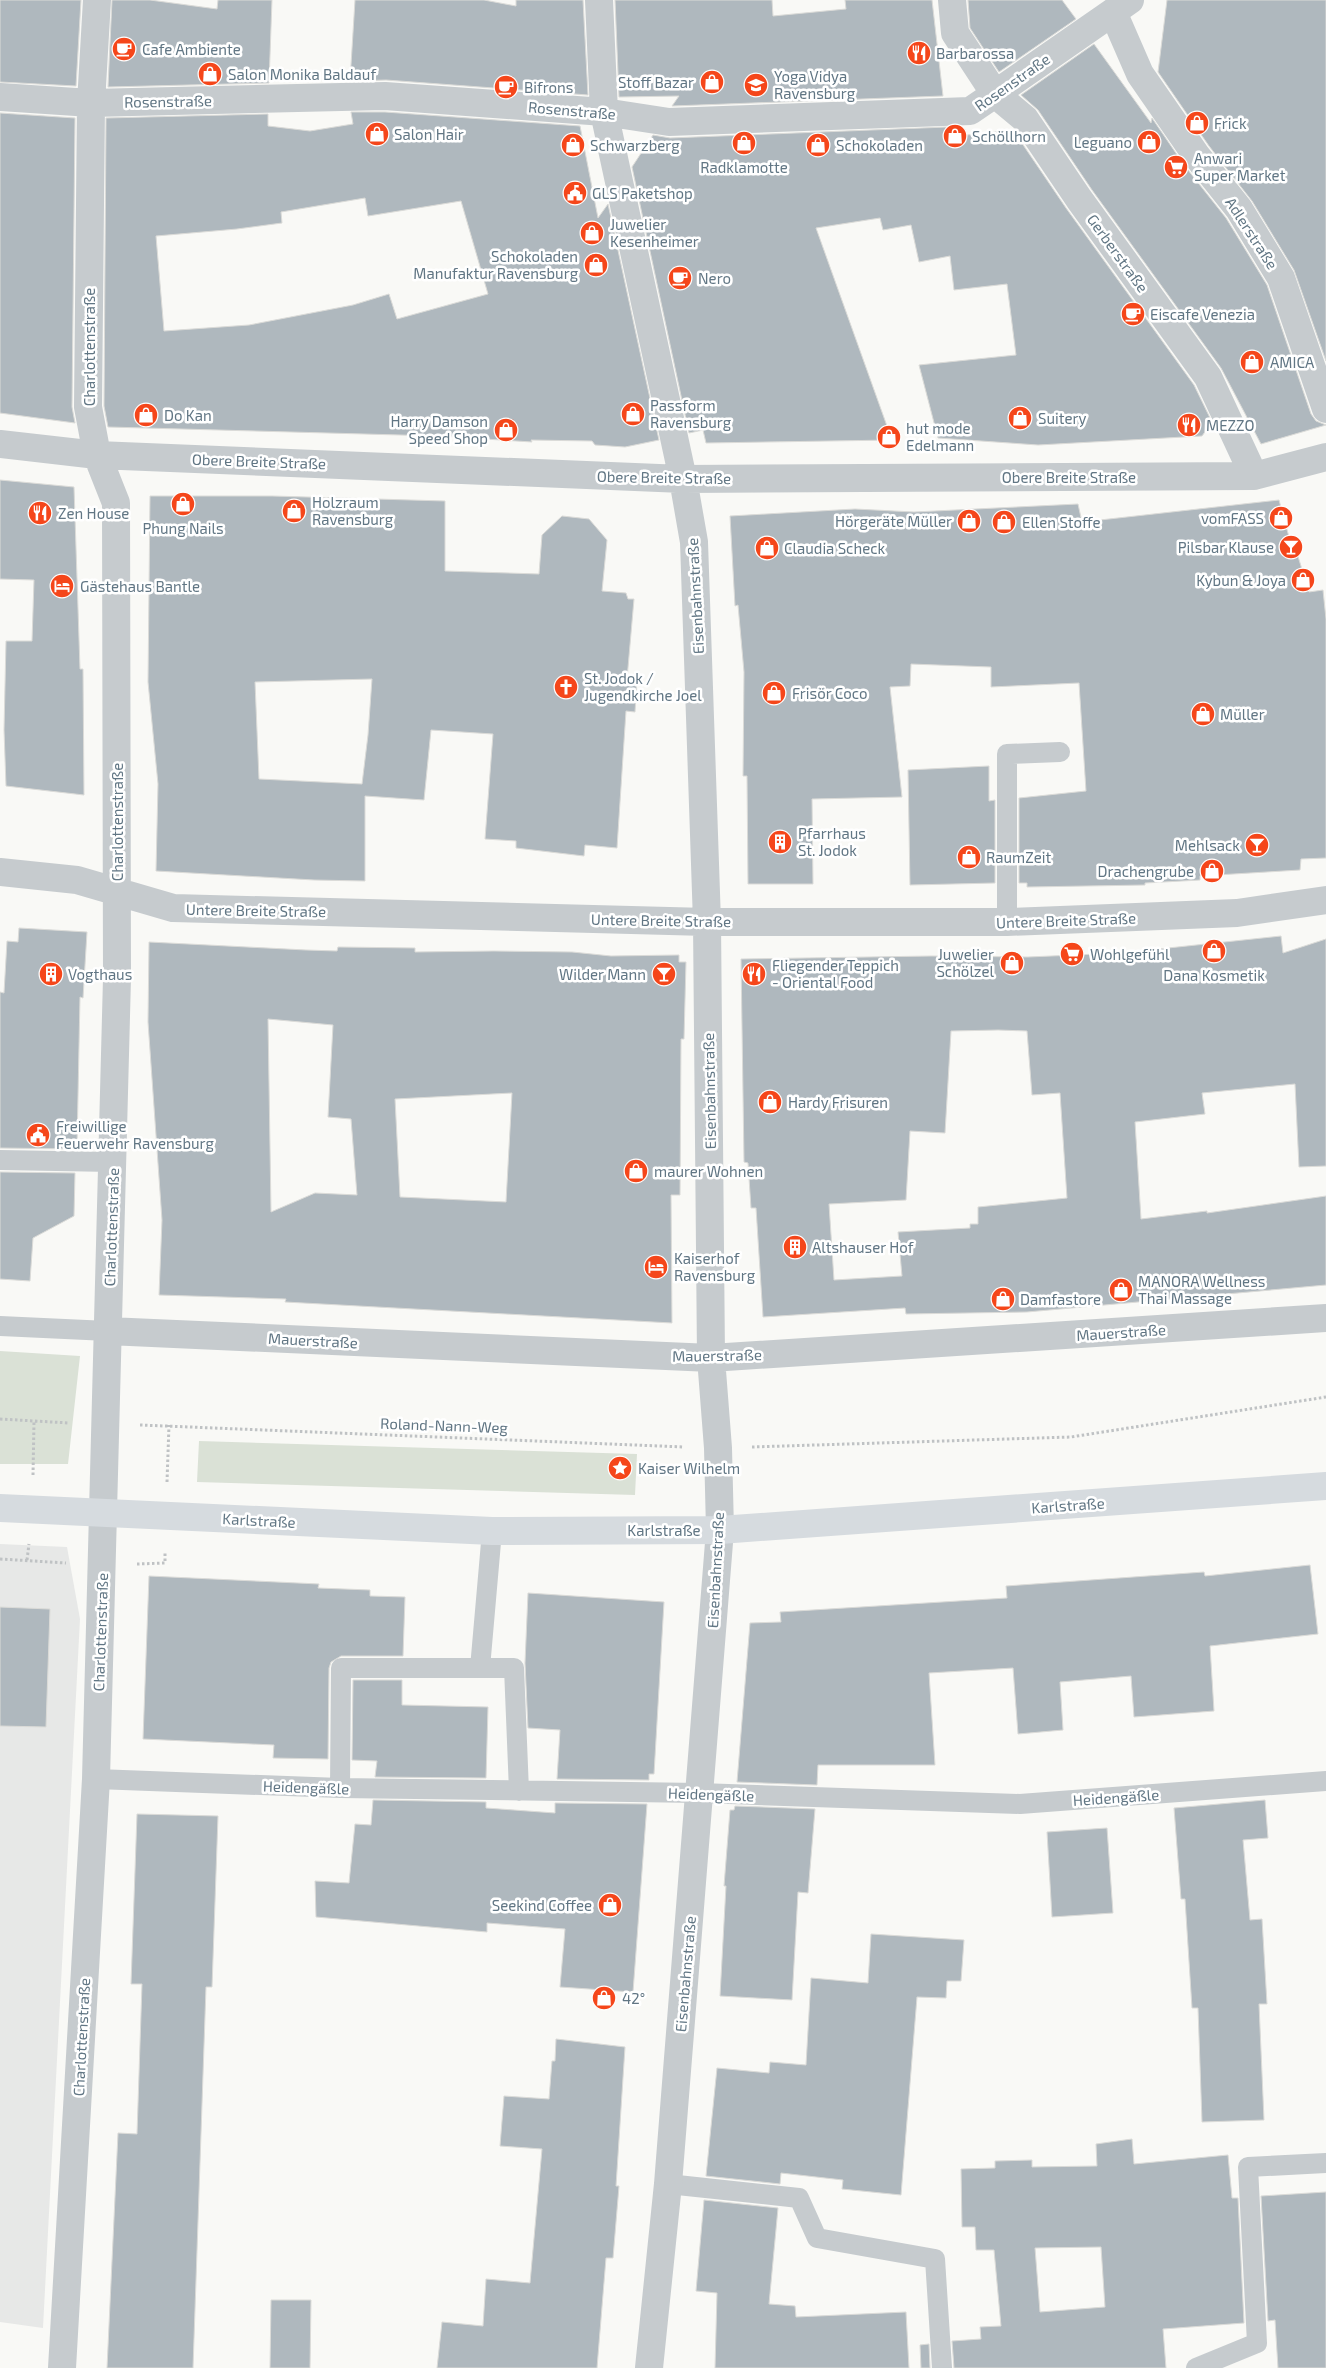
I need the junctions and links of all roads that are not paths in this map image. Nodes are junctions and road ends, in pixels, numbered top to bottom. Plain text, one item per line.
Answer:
1 (97, 0) edge
2 (599, 0) edge
3 (952, 0) edge
4 (1122, 6) edge
5 (995, 94) junction
6 (0, 97) edge
7 (90, 103) junction
8 (604, 112) junction
9 (1326, 409) edge
10 (0, 444) edge
11 (98, 455) junction
12 (1326, 457) edge
13 (1254, 476) junction
14 (683, 479) junction
15 (1060, 752) dead end
16 (0, 872) edge
17 (118, 891) junction
18 (1326, 900) edge
19 (707, 922) junction
20 (1007, 922) junction
21 (0, 1160) edge
22 (113, 1162) junction
23 (1326, 1318) edge
24 (0, 1326) edge
25 (108, 1331) junction
26 (711, 1358) junction
27 (1326, 1486) edge
28 (0, 1508) edge
29 (103, 1513) junction
30 (720, 1530) junction
31 (492, 1531) junction
32 (480, 1668) junction
33 (96, 1779) junction
34 (1326, 1781) edge
35 (340, 1788) junction
36 (519, 1791) junction
37 (700, 1793) junction
38 (1326, 2163) edge
39 (668, 2184) junction
40 (62, 2368) edge
41 (649, 2368) edge
42 (942, 2368) edge
43 (1196, 2368) edge

1 - 7 street, Charlottenstraße
2 - 8 street, Eisenbahnstraße
3 - 5 street, Gerberstraße
4 - 5 street, Rosenstraße
4 - 9 street, Adlerstraße
5 - 8 street, Rosenstraße
5 - 13 street, Gerberstraße
6 - 7 street, Rosenstraße
7 - 8 street, Rosenstraße
7 - 11 street, Charlottenstraße
8 - 14 street, Eisenbahnstraße
10 - 11 street, Obere Breite Straße
11 - 14 street, Obere Breite Straße
11 - 17 street, Charlottenstraße
12 - 13 street, Obere Breite Straße
13 - 14 street, Obere Breite Straße
14 - 19 street, Eisenbahnstraße
15 - 20 lane
16 - 17 street, Untere Breite Straße
17 - 19 street, Untere Breite Straße
17 - 22 street, Charlottenstraße
18 - 20 street, Untere Breite Straße
19 - 20 street, Untere Breite Straße
19 - 26 street, Eisenbahnstraße
21 - 22 lane
22 - 25 street, Charlottenstraße
23 - 26 street, Mauerstraße
24 - 25 lane
25 - 26 street, Mauerstraße
25 - 29 street, Charlottenstraße
26 - 30 street, Eisenbahnstraße
27 - 30 main road, Karlstraße
28 - 29 main road, Karlstraße
29 - 31 main road, Karlstraße
29 - 33 street, Charlottenstraße
30 - 31 main road, Karlstraße
30 - 37 street, Eisenbahnstraße
31 - 32 lane
32 - 35 lane
32 - 36 lane
33 - 35 lane, Heidengäßle
33 - 40 street, Charlottenstraße
34 - 37 lane, Heidengäßle
35 - 36 lane, Heidengäßle
36 - 37 lane, Heidengäßle
37 - 39 street, Eisenbahnstraße
38 - 43 lane
39 - 41 street, Eisenbahnstraße
39 - 42 lane

